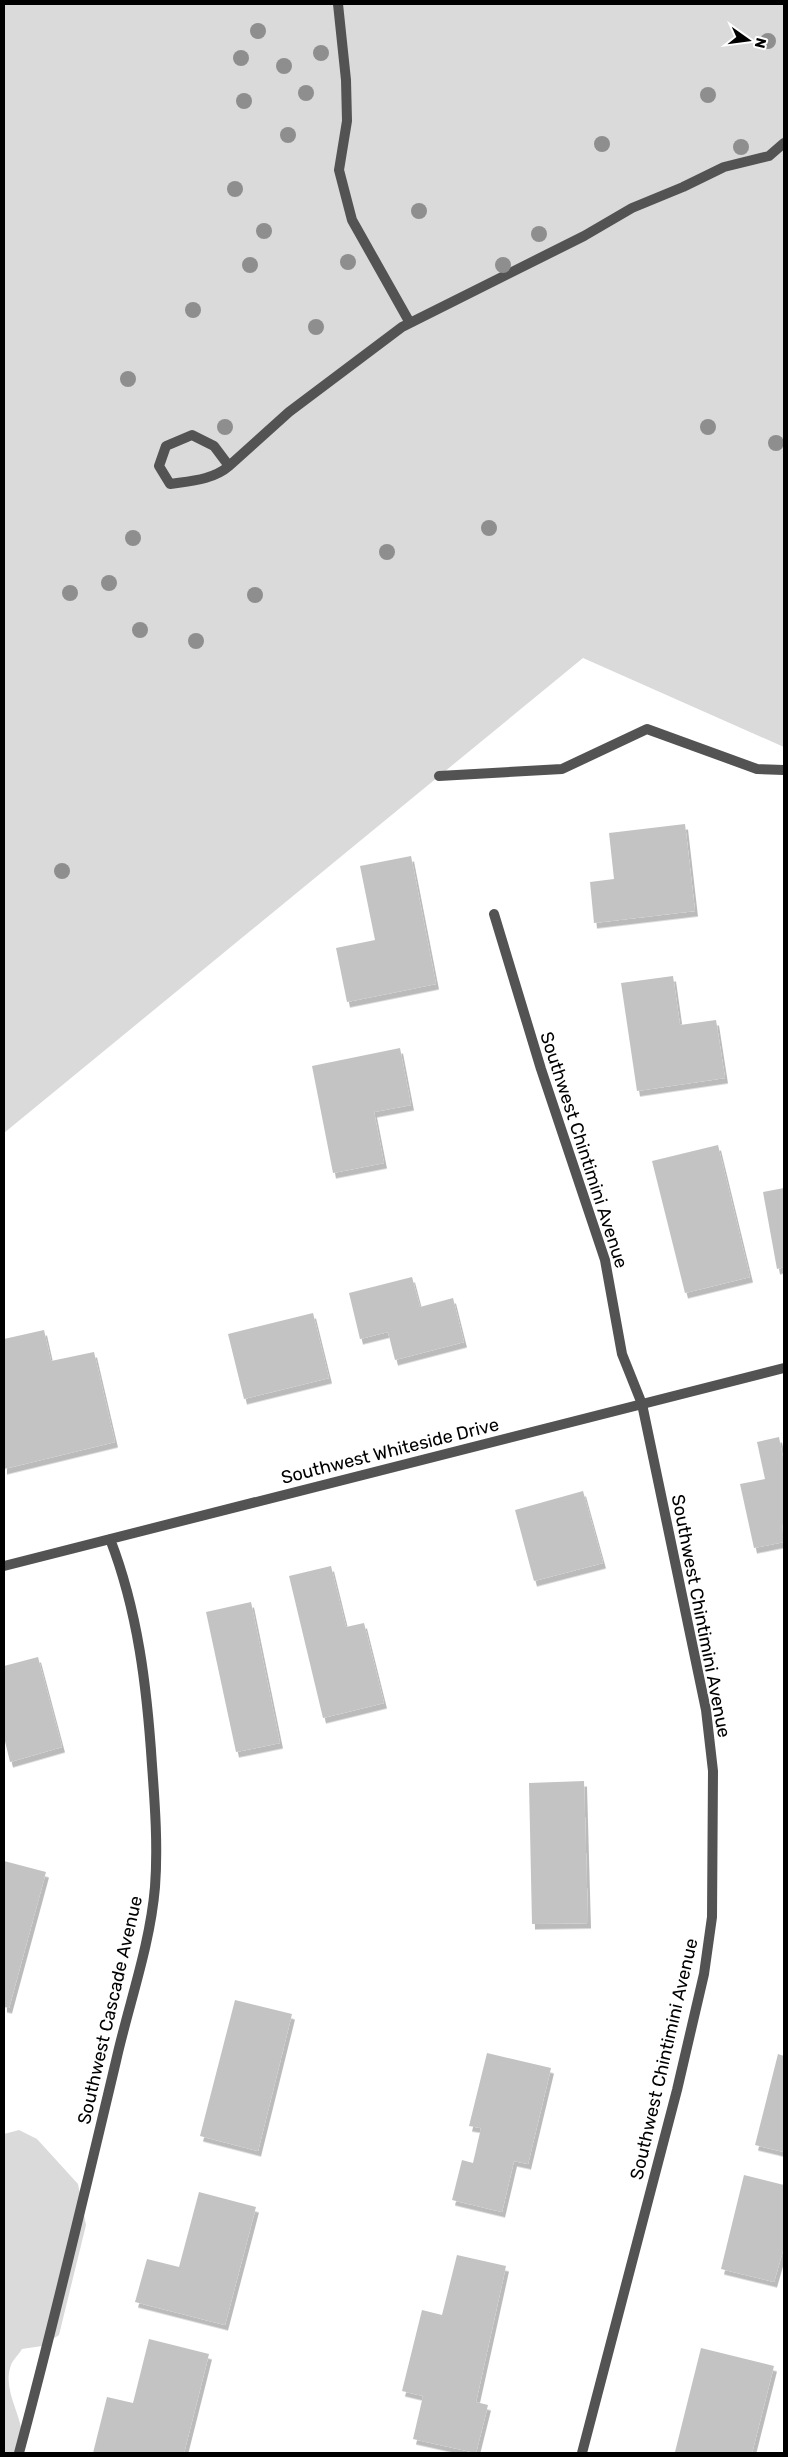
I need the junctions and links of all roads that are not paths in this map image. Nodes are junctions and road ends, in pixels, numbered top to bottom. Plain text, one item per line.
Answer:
1 (338, 4) edge
2 (784, 143) edge
3 (410, 323) junction
4 (229, 466) junction
5 (784, 770) edge
6 (439, 776) dead end
7 (494, 914) dead end
8 (784, 1368) edge
9 (642, 1404) junction
10 (110, 1539) junction
11 (4, 1566) edge
12 (19, 2453) edge
13 (582, 2453) edge

1 - 3 street
2 - 3 street
3 - 4 street
4 - 4 street
5 - 6 street
7 - 9 street, Southwest Chintimini Avenue
8 - 9 street, Southwest Whiteside Drive
9 - 10 street, Southwest Whiteside Drive
9 - 13 street, Southwest Chintimini Avenue
10 - 11 street, Southwest Whiteside Drive
10 - 12 street, Southwest Cascade Avenue

